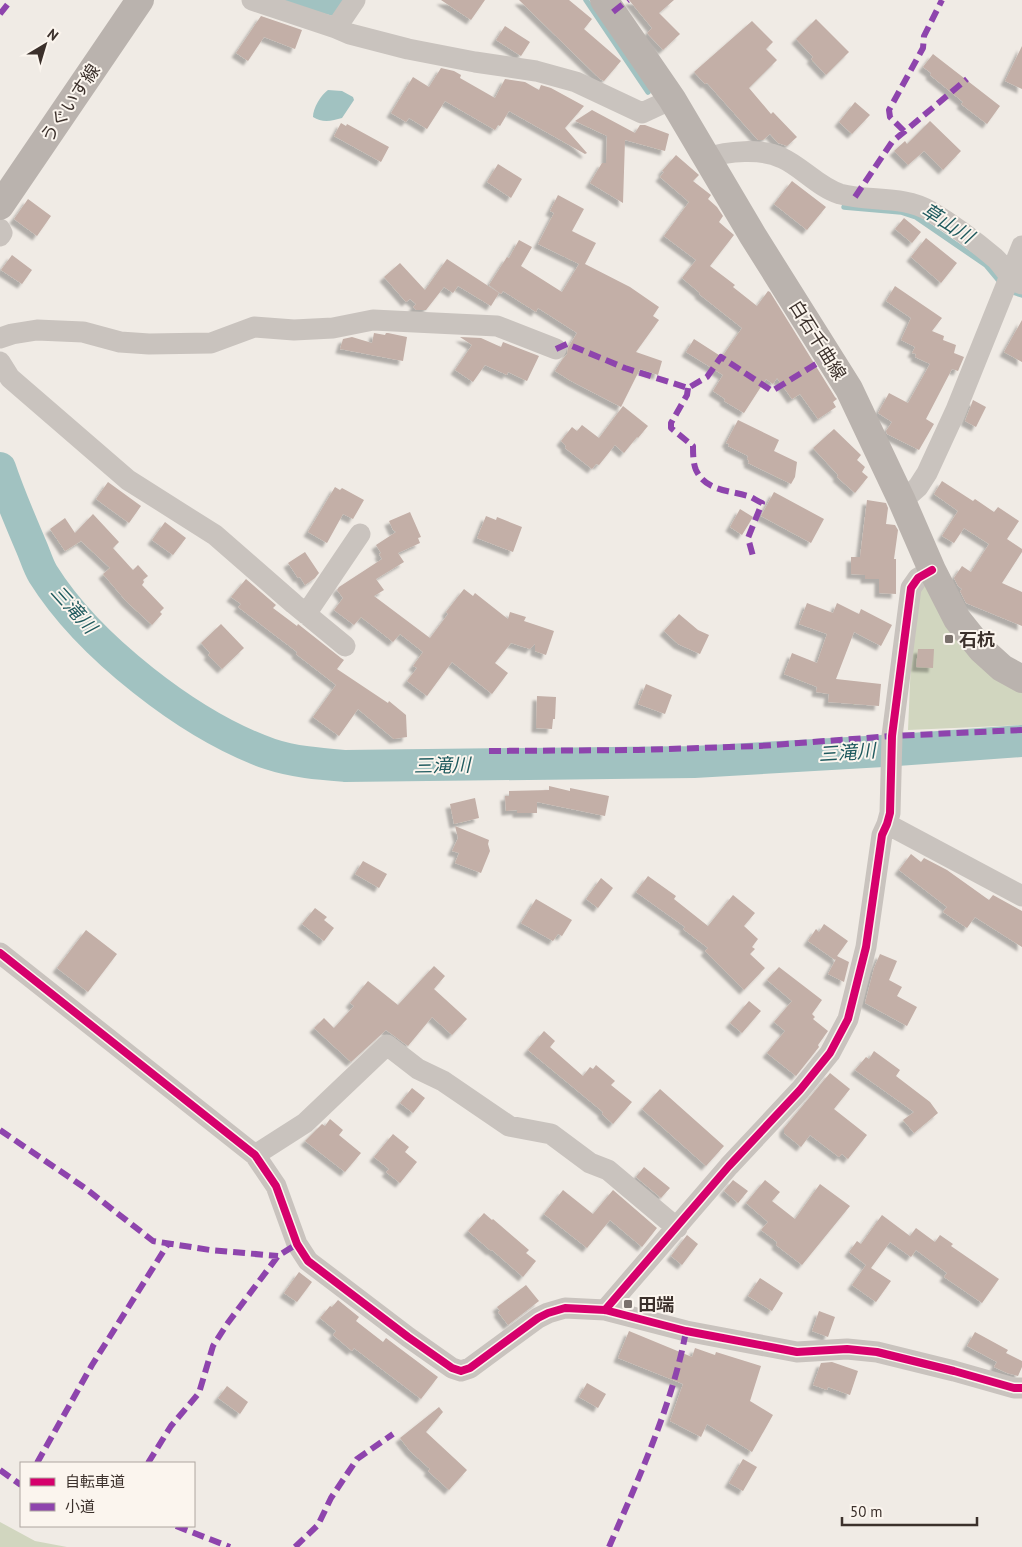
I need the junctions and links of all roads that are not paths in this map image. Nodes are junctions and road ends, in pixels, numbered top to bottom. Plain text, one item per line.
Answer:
1 (140, 0) edge
2 (252, 0) edge
3 (355, 0) edge
4 (604, 0) edge
5 (336, 28) junction
6 (672, 99) junction
7 (707, 158) junction
8 (0, 206) edge
9 (0, 229) edge
10 (0, 236) edge
11 (1022, 246) edge
12 (1011, 283) edge
13 (0, 338) edge
14 (556, 349) dead end
15 (0, 362) edge
16 (902, 501) junction
17 (360, 534) dead end
18 (932, 570) junction
19 (306, 614) junction
20 (345, 646) dead end
21 (1022, 679) edge
22 (888, 824) junction
23 (1022, 896) edge
24 (0, 953) edge
25 (255, 1155) junction
26 (677, 1228) junction
27 (605, 1310) junction
28 (1022, 1388) edge

1 - 8 main road, うぐいす線
2 - 5 street
3 - 5 street
4 - 6 main road, 白石千曲線
5 - 6 street
6 - 7 main road, 白石千曲線
7 - 12 street
7 - 16 main road, 白石千曲線
9 - 10 street
11 - 12 street
12 - 16 street
13 - 14 street
15 - 19 street
16 - 18 main road, 白石千曲線
17 - 19 street
18 - 21 main road, 白石千曲線
18 - 22 street
19 - 20 street
22 - 23 street
22 - 26 street
24 - 25 street
25 - 26 street
25 - 27 street
26 - 27 street
27 - 28 street

